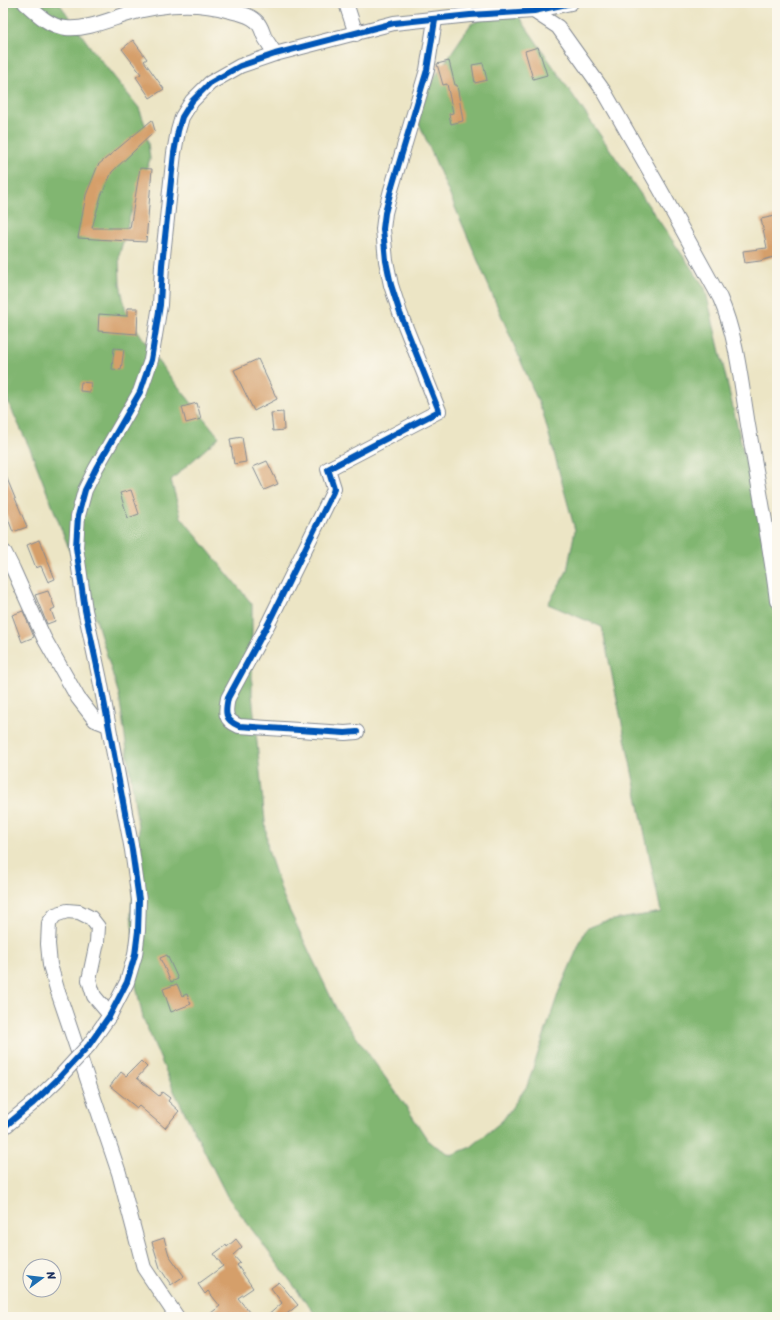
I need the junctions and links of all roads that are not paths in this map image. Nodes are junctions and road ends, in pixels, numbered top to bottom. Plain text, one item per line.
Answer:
1 (25, 3) edge
2 (346, 3) edge
3 (572, 3) edge
4 (528, 7) edge
5 (470, 9) edge
6 (435, 20) junction
7 (356, 34) junction
8 (275, 54) junction
9 (3, 551) edge
10 (777, 601) edge
11 (108, 725) junction
12 (357, 732) dead end
13 (110, 1015) junction
14 (3, 1128) edge
15 (177, 1317) edge

1 - 8 street
2 - 7 street
3 - 4 street
4 - 5 street
4 - 10 street
5 - 6 street
6 - 7 street
6 - 12 street
7 - 8 street
8 - 11 street
9 - 11 street
11 - 13 street
13 - 14 street, bridge
13 - 15 street

